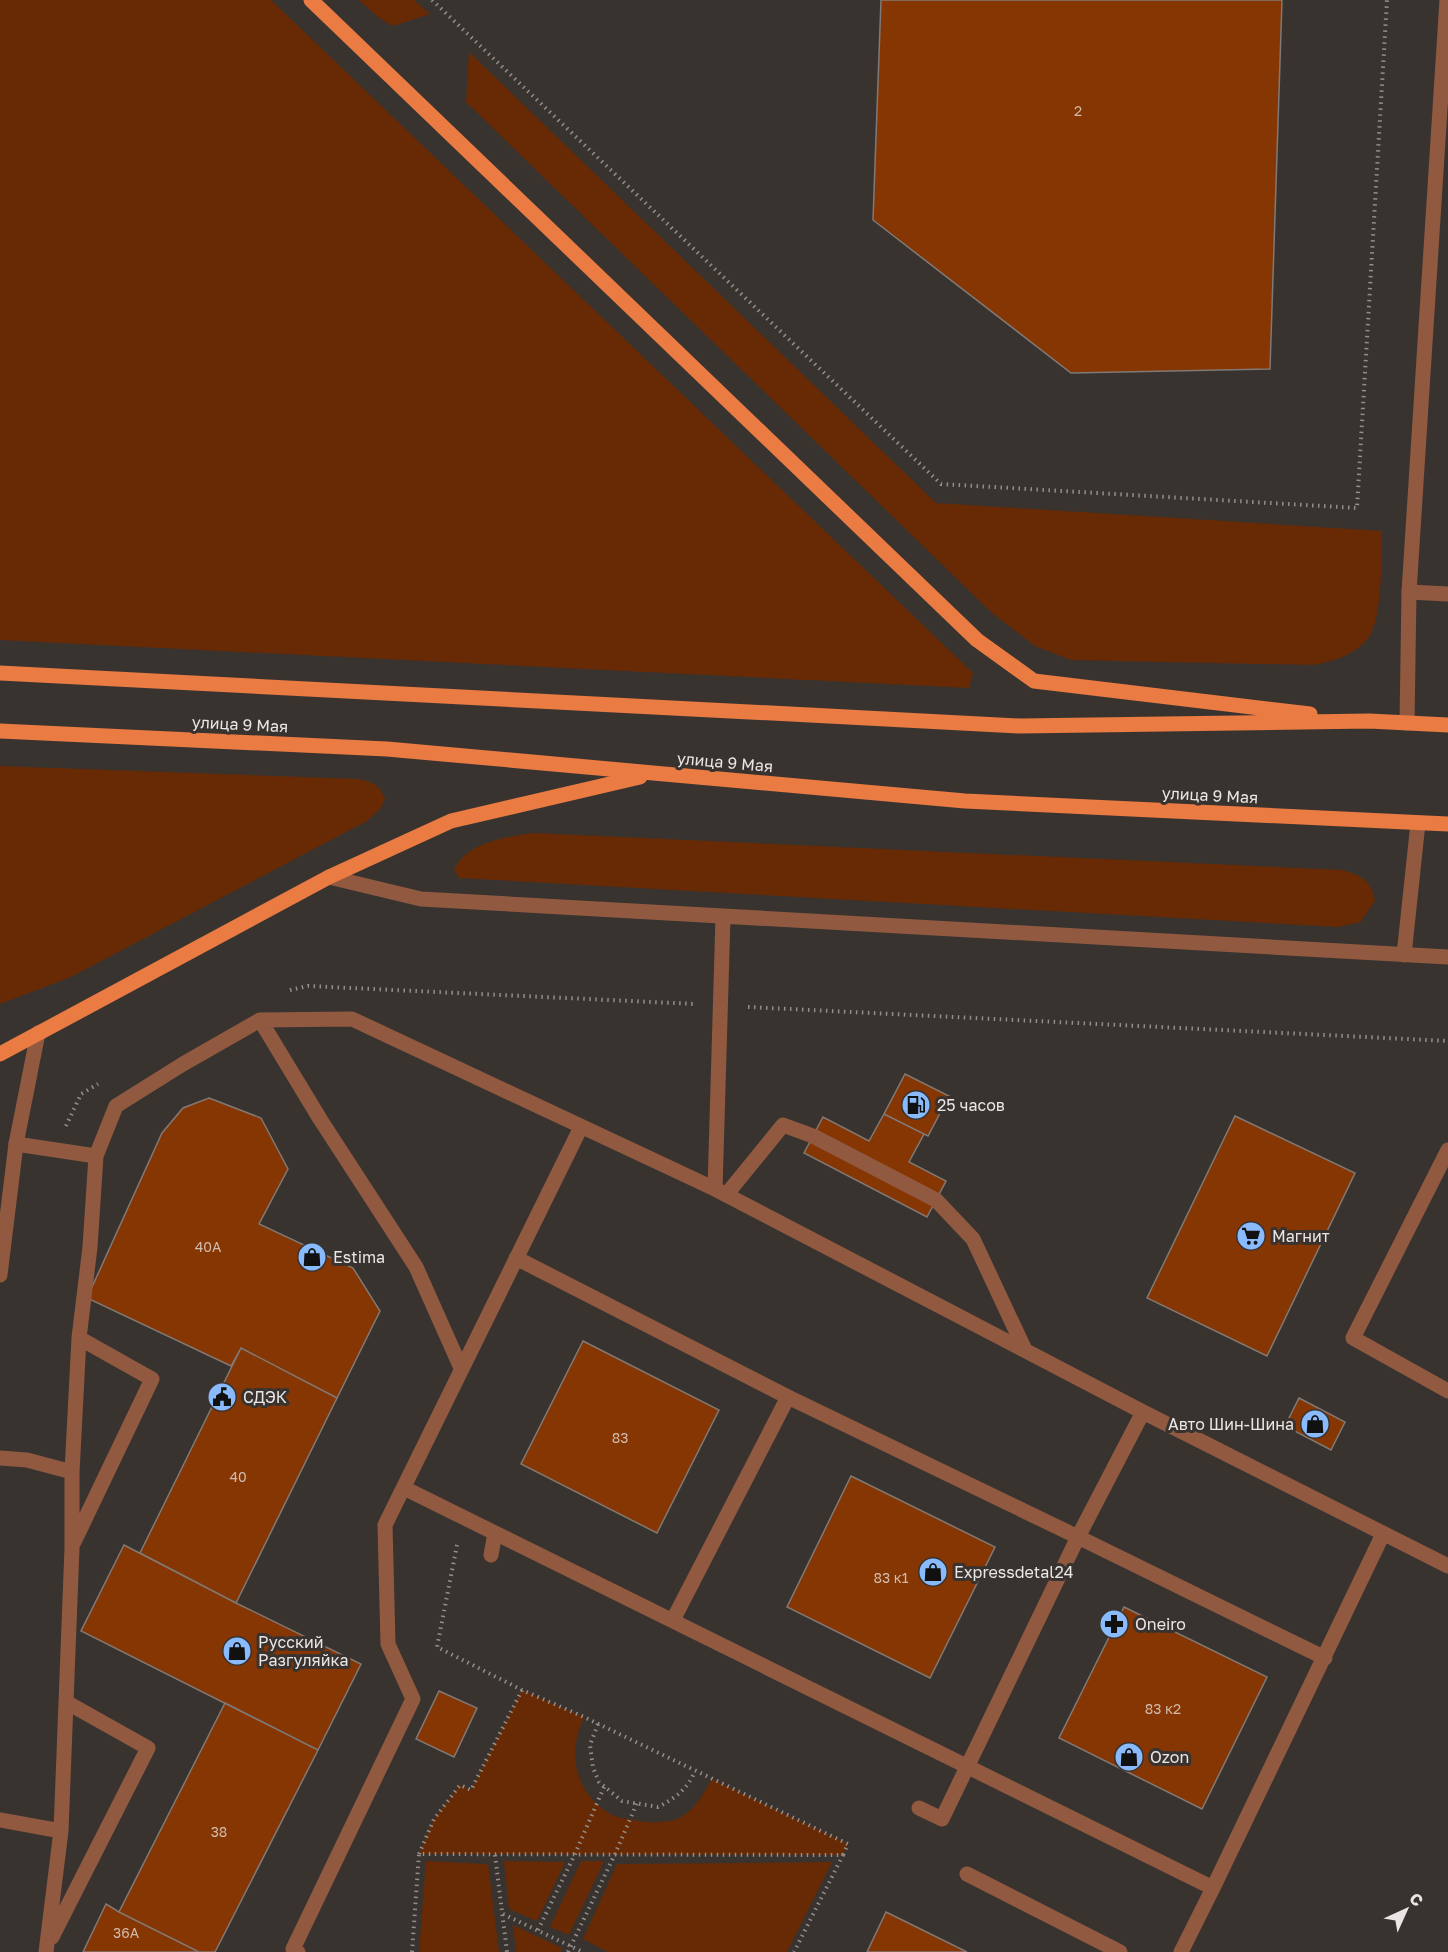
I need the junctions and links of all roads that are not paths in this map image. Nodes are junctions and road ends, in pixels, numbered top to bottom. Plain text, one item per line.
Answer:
1 (311, 0) edge
2 (1447, 0) edge
3 (1409, 592) junction
4 (1448, 594) edge
5 (0, 673) edge
6 (1369, 721) junction
7 (1407, 723) junction
8 (1448, 725) edge
9 (0, 731) edge
10 (654, 774) junction
11 (1418, 823) junction
12 (1448, 824) edge
13 (329, 877) junction
14 (723, 917) junction
15 (1404, 955) junction
16 (1448, 957) edge
17 (260, 1020) junction
18 (38, 1034) junction
19 (0, 1054) edge
20 (580, 1127) junction
21 (15, 1144) junction
22 (1448, 1150) edge
23 (96, 1156) junction
24 (720, 1192) junction
25 (516, 1258) junction
26 (0, 1275) edge
27 (79, 1338) junction
28 (1025, 1350) junction
29 (461, 1368) junction
30 (1448, 1391) edge
31 (788, 1397) junction
32 (1143, 1412) junction
33 (0, 1458) edge
34 (72, 1472) junction
35 (404, 1488) junction
36 (495, 1533) junction
37 (1383, 1534) junction
38 (1078, 1537) junction
39 (72, 1548) junction
40 (491, 1555) dead end
41 (1448, 1566) edge
42 (673, 1620) junction
43 (1324, 1658) junction
44 (66, 1702) junction
45 (968, 1766) junction
46 (919, 1808) dead end
47 (0, 1821) edge
48 (61, 1832) junction
49 (967, 1874) dead end
50 (1213, 1888) junction
51 (46, 1951) edge
52 (298, 1952) edge
53 (1120, 1952) edge
54 (1181, 1952) edge

1 - 6 main road
2 - 3 street
3 - 4 street
3 - 7 street
5 - 6 main road
6 - 7 main road
7 - 8 main road
9 - 10 main road, улица 9 Мая
10 - 11 main road, улица 9 Мая
10 - 13 main road
11 - 12 main road, улица 9 Мая
11 - 15 street
13 - 14 street
13 - 18 main road
14 - 15 street
14 - 24 street
15 - 16 street
17 - 20 street
17 - 23 street
17 - 29 street
18 - 19 main road
18 - 21 street
20 - 24 street
20 - 25 street
21 - 23 street
21 - 26 street
22 - 30 street
23 - 27 street
24 - 28 street
24 - 28 street
25 - 29 street
25 - 31 street
27 - 34 street
27 - 39 street
28 - 32 street
29 - 35 street
31 - 38 street
31 - 42 street
32 - 37 street
32 - 38 street
33 - 34 street
34 - 39 street
35 - 36 street
35 - 52 street
36 - 40 street
36 - 42 street
37 - 41 street
37 - 43 street
38 - 43 street
38 - 45 street
39 - 44 street
42 - 45 street
43 - 50 street
44 - 48 street
44 - 51 street
45 - 46 street
45 - 50 street
47 - 48 street
48 - 51 street
49 - 53 street
50 - 54 street

